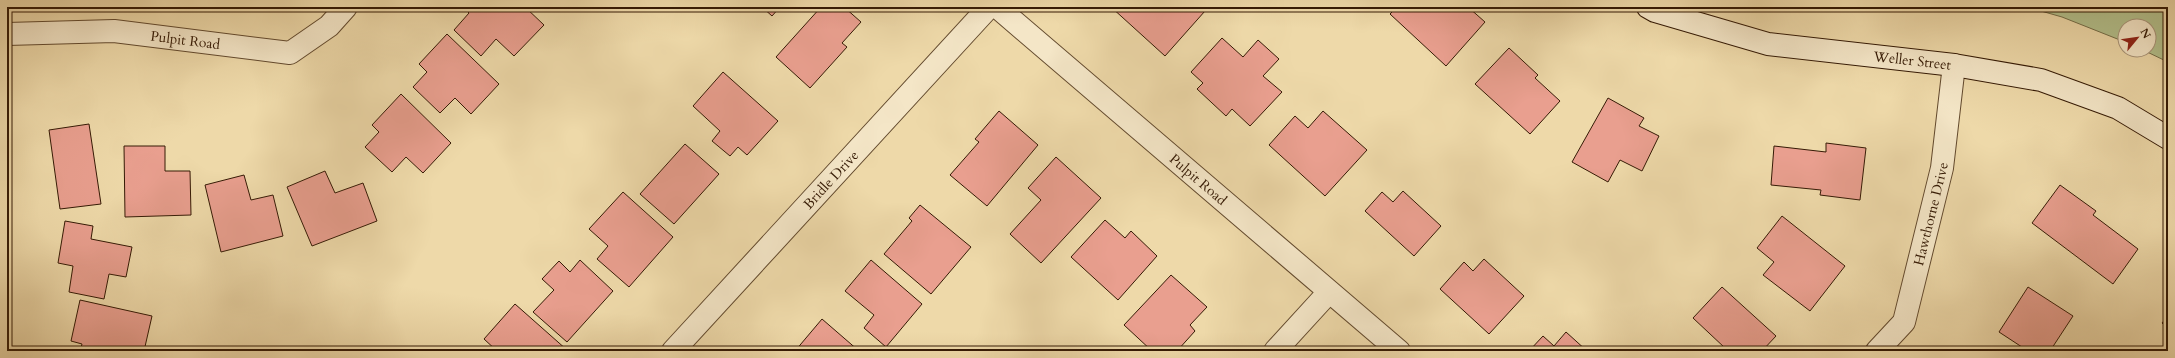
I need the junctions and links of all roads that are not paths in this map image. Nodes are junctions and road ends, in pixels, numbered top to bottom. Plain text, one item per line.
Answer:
1 (346, 7) edge
2 (989, 7) edge
3 (997, 7) edge
4 (1648, 7) edge
5 (7, 34) edge
6 (1954, 65) junction
7 (2168, 138) edge
8 (1329, 292) junction
9 (673, 351) edge
10 (1275, 351) edge
11 (1399, 351) edge
12 (1877, 351) edge

1 - 5 street, Pulpit Road
2 - 9 street, Bridle Drive
3 - 8 street, Pulpit Road
4 - 6 street, Weller Street
6 - 7 street, Weller Street
6 - 12 street, Hawthorne Drive
8 - 10 street
8 - 11 street, Pulpit Road

